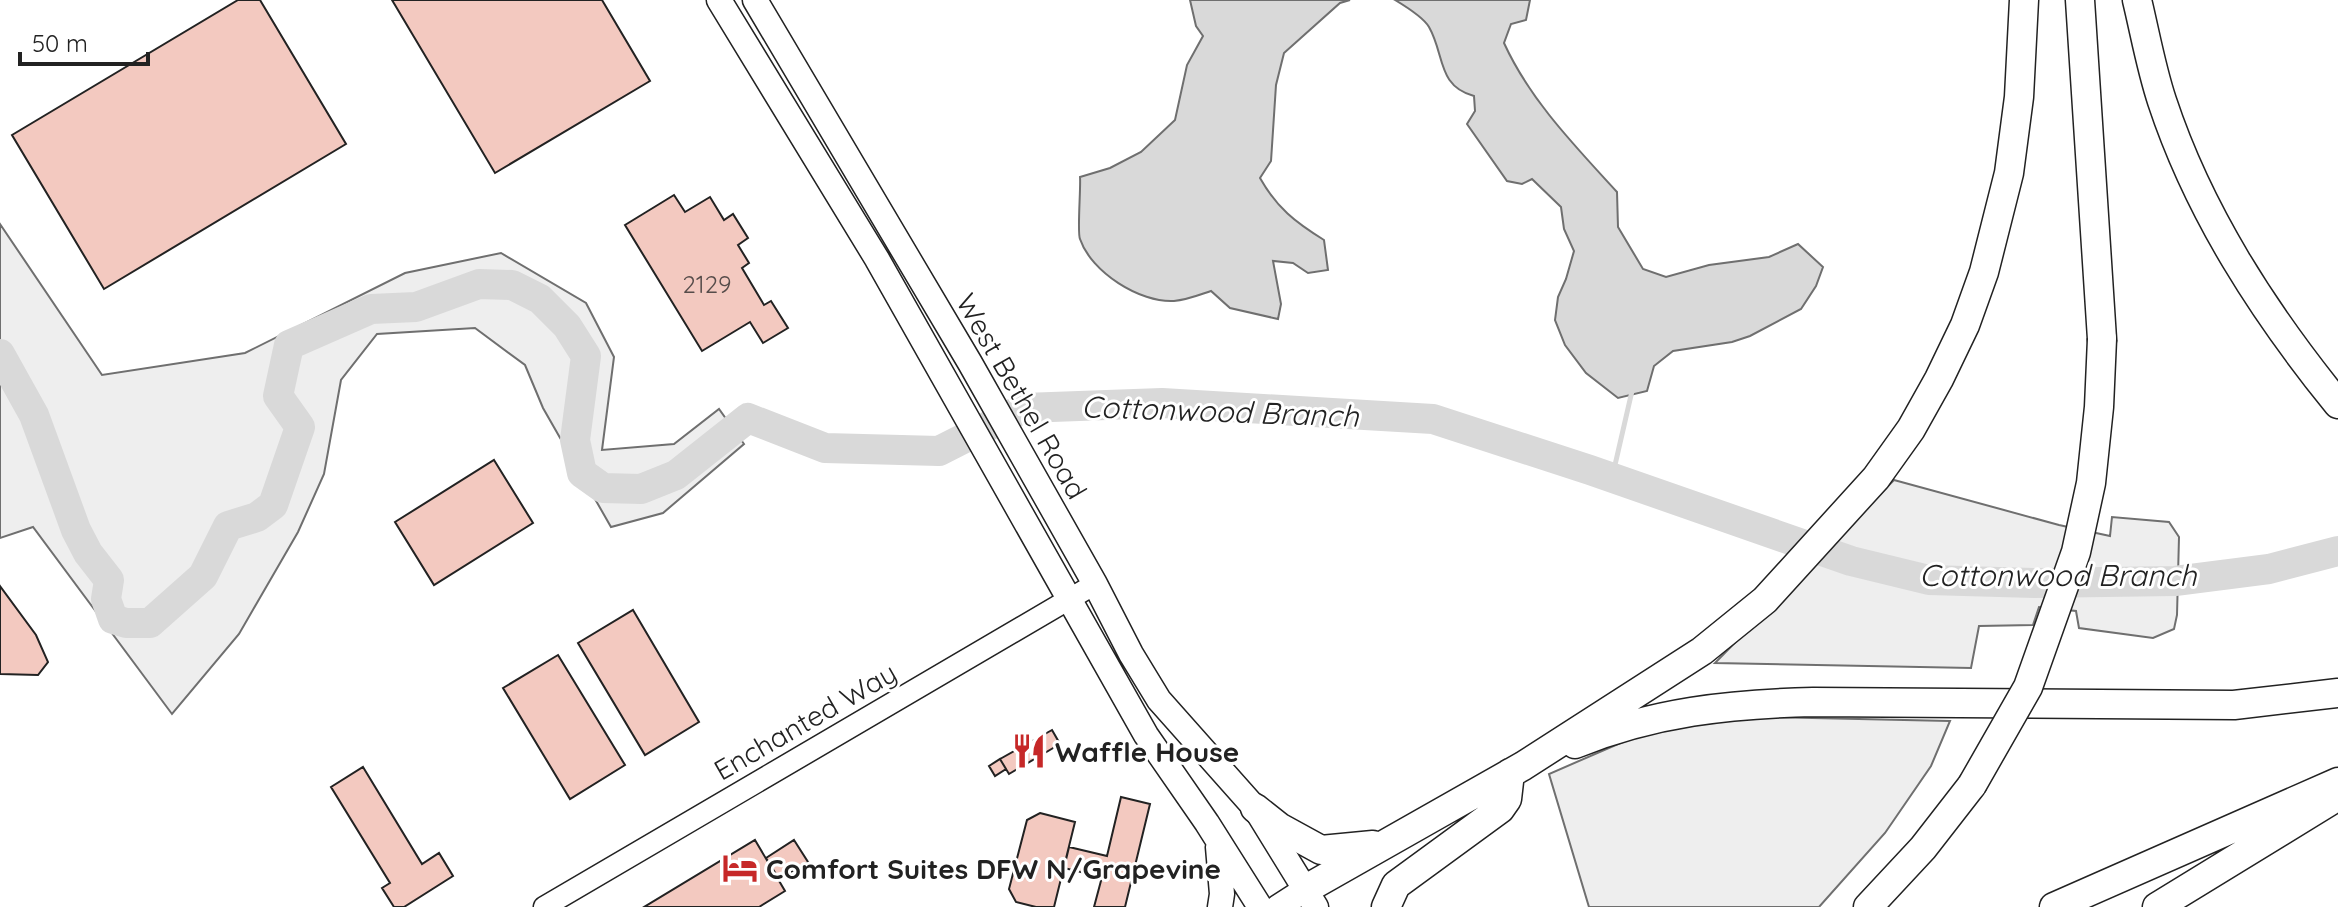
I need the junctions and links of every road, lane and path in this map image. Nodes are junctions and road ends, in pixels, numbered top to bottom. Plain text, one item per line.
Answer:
1 (719, 0) edge
2 (755, 0) edge
3 (2024, 0) edge
4 (2080, 0) edge
5 (2137, 0) edge
6 (779, 40) junction
7 (753, 55) junction
8 (2338, 404) edge
9 (1095, 584) junction
10 (1069, 599) junction
11 (2338, 693) edge
12 (1516, 769) junction
13 (2338, 782) edge
14 (2338, 797) edge
15 (1255, 808) junction
16 (1217, 841) junction
17 (1385, 843) junction
18 (1311, 898) edge
19 (544, 907) edge
20 (1220, 907) edge
21 (1260, 907) edge
22 (1278, 907) edge
23 (1386, 907) edge
24 (1868, 907) edge
25 (2054, 907) edge
26 (2157, 907) edge

1 - 7 main road, West Bethel Road
2 - 6 main road, West Bethel Road
3 - 12 highway
4 - 24 highway, bridge
5 - 8 highway
6 - 7 main road
6 - 9 main road, West Bethel Road
7 - 10 main road, West Bethel Road
9 - 10 street, Enchanted Way
9 - 15 main road, West Bethel Road
10 - 16 main road, West Bethel Road
10 - 19 street, Enchanted Way
11 - 12 highway
12 - 17 highway
12 - 23 highway
13 - 25 highway
14 - 26 highway
15 - 17 highway
15 - 18 main road, West Bethel Road
16 - 20 main road
16 - 21 main road, West Bethel Road
17 - 18 highway
18 - 22 main road

